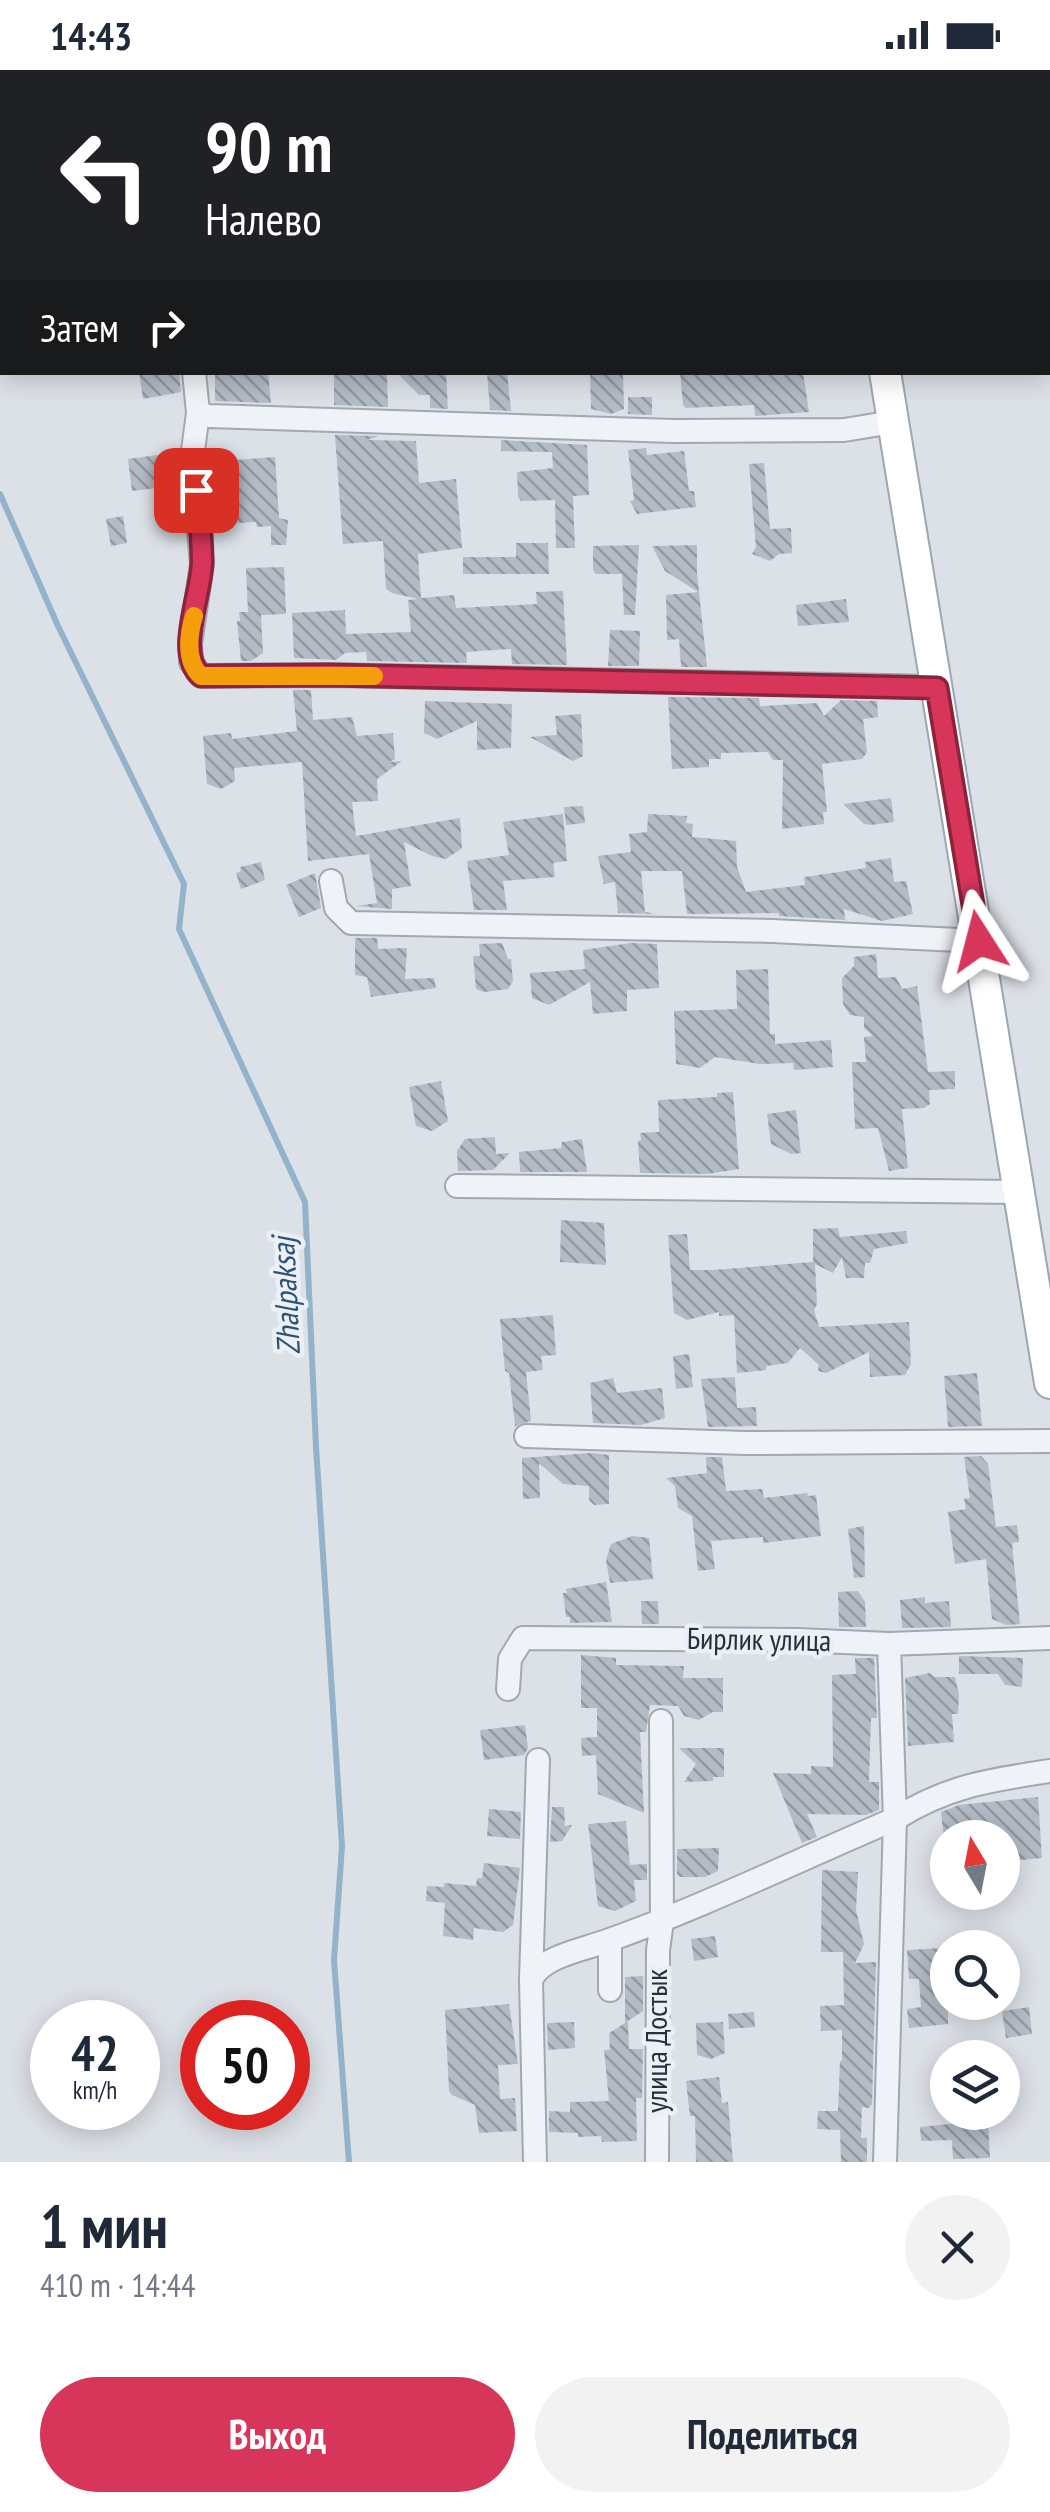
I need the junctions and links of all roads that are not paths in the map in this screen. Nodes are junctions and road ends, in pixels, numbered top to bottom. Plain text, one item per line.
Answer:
1 (194, 375) edge
2 (885, 375) edge
3 (198, 412) junction
4 (893, 422) junction
5 (937, 688) junction
6 (331, 880) dead end
7 (979, 941) junction
8 (457, 1186) dead end
9 (1021, 1192) junction
10 (1050, 1382) edge
11 (526, 1436) dead end
12 (1050, 1441) edge
13 (1050, 1638) edge
14 (888, 1644) junction
15 (508, 1689) dead end
16 (661, 1721) dead end
17 (538, 1760) dead end
18 (1050, 1771) edge
19 (894, 1818) junction
20 (662, 1921) junction
21 (610, 1940) junction
22 (531, 1980) junction
23 (610, 1990) dead end
24 (535, 2162) edge
25 (656, 2162) edge
26 (885, 2162) edge

1 - 3 street
2 - 4 main road
3 - 4 street
3 - 5 street
4 - 5 main road
5 - 7 main road
6 - 7 street
7 - 9 main road
8 - 9 street
9 - 10 main road
11 - 12 street
13 - 14 street, Бирлик улица
14 - 15 street, Бирлик улица
14 - 19 street
16 - 20 street, улица Достык
17 - 22 street
18 - 19 street
19 - 20 street
19 - 26 street
20 - 21 street
20 - 25 street, улица Достык
21 - 22 street
21 - 23 street
22 - 24 street

